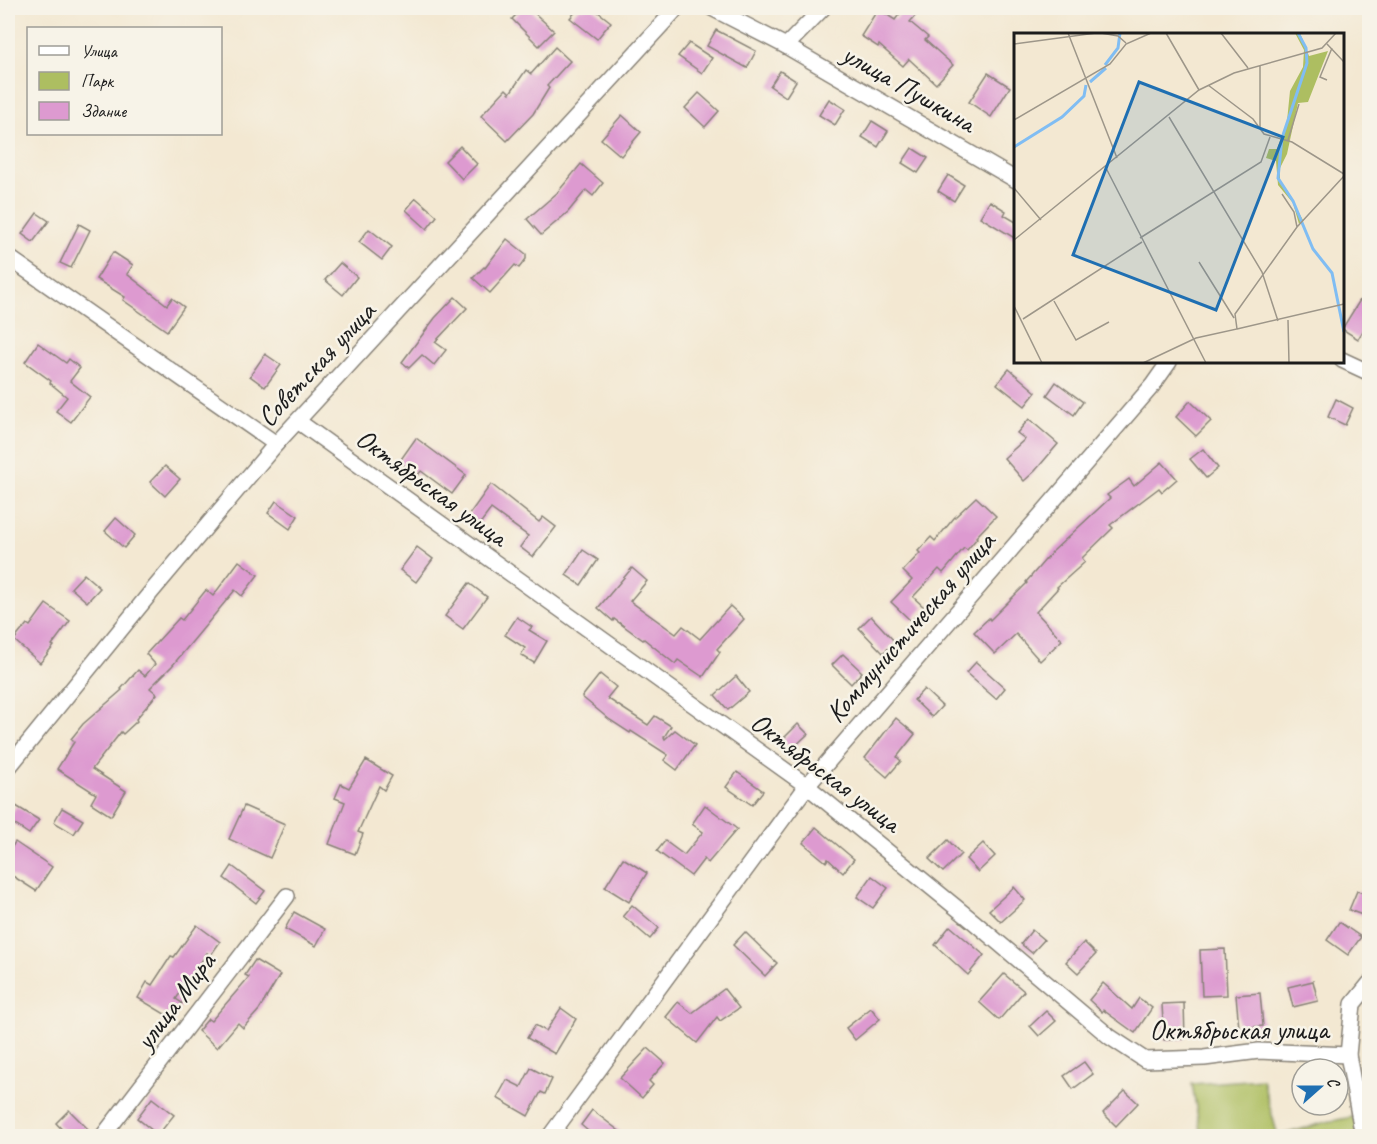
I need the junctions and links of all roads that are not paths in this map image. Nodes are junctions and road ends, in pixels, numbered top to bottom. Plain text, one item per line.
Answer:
1 (677, 8) edge
2 (712, 8) edge
3 (823, 8) edge
4 (786, 46) junction
5 (1014, 179) edge
6 (8, 257) edge
7 (1344, 361) edge
8 (1168, 363) edge
9 (1370, 374) edge
10 (298, 422) junction
11 (276, 444) junction
12 (8, 768) edge
13 (807, 786) junction
14 (287, 896) dead end
15 (1370, 983) edge
16 (1348, 1055) junction
17 (1363, 1131) edge
18 (103, 1137) edge
19 (550, 1137) edge

1 - 10 street, Советская улица
2 - 4 street, улица Пушкина
3 - 4 street
4 - 5 street, улица Пушкина
6 - 11 street
7 - 9 street
8 - 13 street, Коммунистическая улица
10 - 11 street, Советская улица
10 - 13 street, Октябрьская улица
11 - 12 street, Советская улица
13 - 16 street, Октябрьская улица
13 - 19 street, Коммунистическая улица
14 - 18 street, улица Мира
15 - 16 street
16 - 17 street

